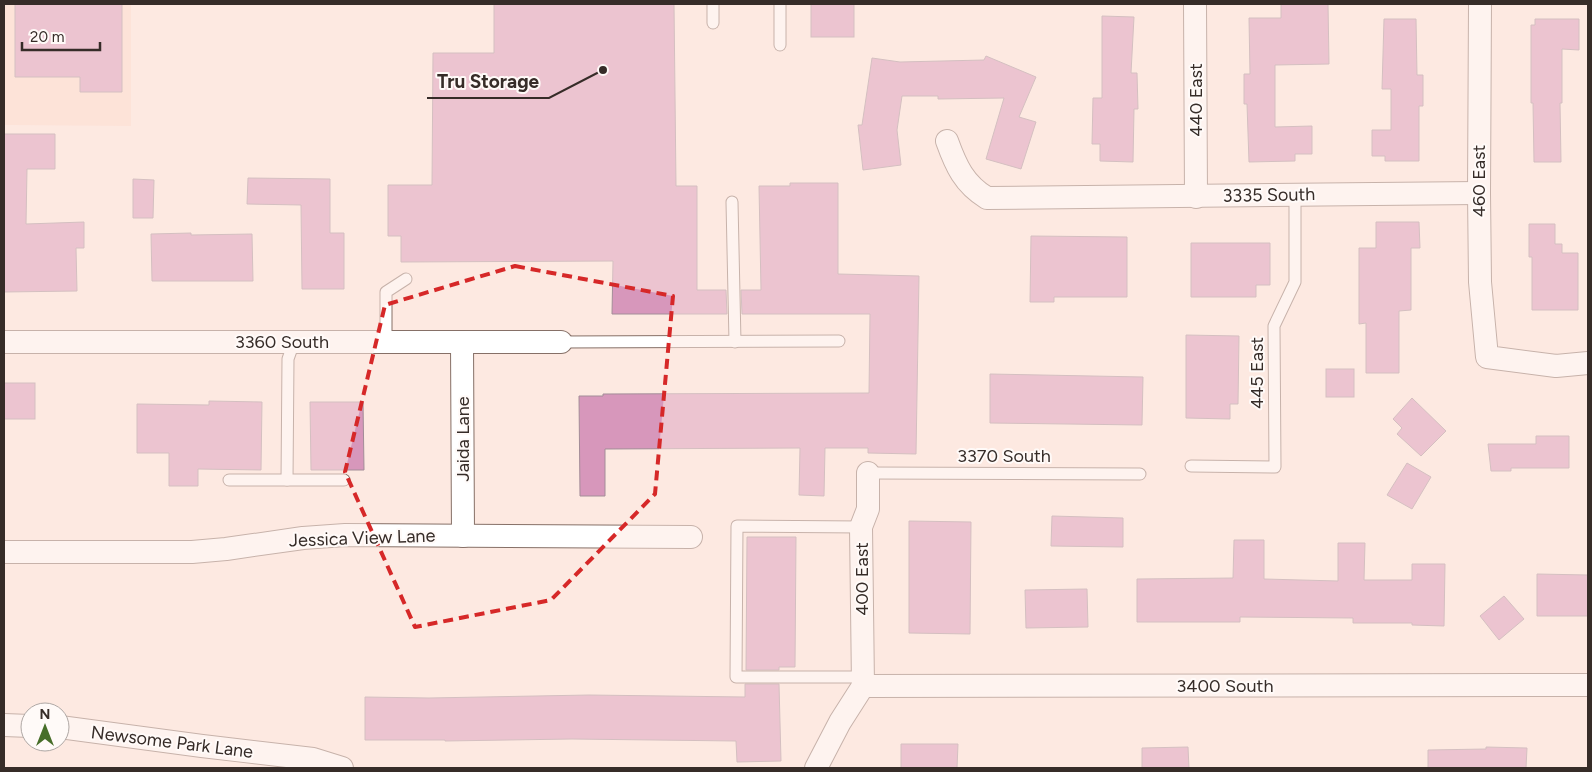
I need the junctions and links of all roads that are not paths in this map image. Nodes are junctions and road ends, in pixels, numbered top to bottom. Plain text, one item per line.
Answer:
1 (713, 4) edge
2 (780, 4) edge
3 (1195, 4) edge
4 (1480, 4) edge
5 (713, 23) dead end
6 (780, 45) dead end
7 (947, 141) dead end
8 (1479, 193) junction
9 (1295, 195) junction
10 (1196, 197) junction
11 (732, 202) dead end
12 (406, 279) dead end
13 (839, 341) dead end
14 (4, 342) edge
15 (294, 342) junction
16 (386, 342) junction
17 (462, 342) junction
18 (561, 342) joint
19 (735, 342) junction
20 (1588, 363) edge
21 (1191, 466) dead end
22 (868, 473) joint
23 (1140, 474) dead end
24 (230, 480) dead end
25 (287, 480) junction
26 (344, 480) dead end
27 (861, 527) junction
28 (463, 536) junction
29 (691, 537) dead end
30 (4, 552) edge
31 (862, 682) junction
32 (1588, 686) edge
33 (4, 725) edge
34 (20, 726) edge
35 (70, 728) edge
36 (342, 768) edge
37 (816, 768) edge

1 - 5 lane
2 - 6 lane
3 - 10 street, 440 East
4 - 8 street, 460 East
7 - 10 street, 3335 South
8 - 9 street, 3335 South
8 - 20 street, 460 East
9 - 10 street, 3335 South
9 - 21 lane, 445 East
11 - 19 lane
12 - 16 lane
13 - 19 lane
14 - 15 street, 3360 South
15 - 16 street, 3360 South
15 - 25 lane
16 - 17 street, 3360 South
17 - 18 street, 3360 South
17 - 28 street, Jaida Lane
18 - 19 lane
22 - 23 lane, 3370 South
22 - 27 street, 400 East
24 - 25 lane
25 - 26 lane
27 - 31 street, 400 East
27 - 31 lane
28 - 29 street, Jessica View Lane
28 - 30 street, Jessica View Lane
31 - 32 street, 3400 South
31 - 37 street
33 - 34 street
35 - 36 street, Newsome Park Lane

